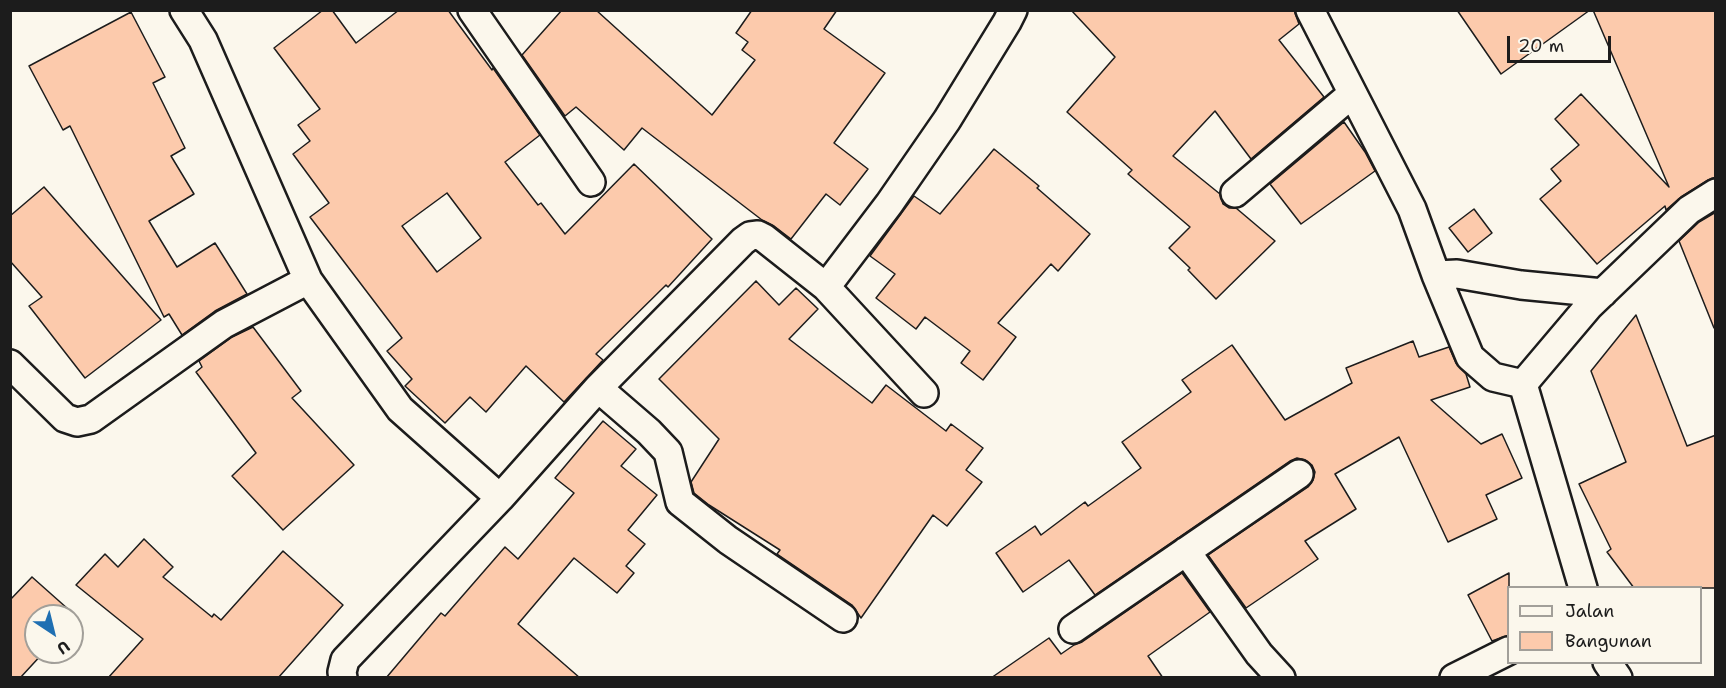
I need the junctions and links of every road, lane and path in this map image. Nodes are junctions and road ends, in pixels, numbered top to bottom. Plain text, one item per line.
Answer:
1 (184, 10) edge
2 (472, 10) edge
3 (1013, 10) edge
4 (1310, 10) edge
5 (1352, 94) junction
6 (591, 182) dead end
7 (1235, 193) dead end
8 (1716, 193) edge
9 (1436, 275) junction
10 (308, 280) junction
11 (826, 287) junction
12 (1603, 293) junction
13 (10, 364) edge
14 (1523, 384) junction
15 (598, 388) junction
16 (924, 393) dead end
17 (1299, 474) dead end
18 (500, 498) junction
19 (1186, 551) junction
20 (1582, 586) edge
21 (843, 618) dead end
22 (1073, 629) dead end
23 (1507, 652) edge
24 (1608, 664) edge
25 (343, 678) edge
26 (1281, 678) edge
27 (1454, 678) edge
28 (1618, 678) edge

1 - 10 street
2 - 6 street
3 - 11 street
4 - 5 street
5 - 7 street
5 - 9 street
8 - 12 street
9 - 12 street
9 - 14 street
10 - 13 street
10 - 18 street
11 - 15 street
11 - 16 street
12 - 14 street
14 - 20 street
15 - 18 street
15 - 21 street
17 - 19 street
18 - 25 street
19 - 22 street
19 - 26 street
23 - 27 street
24 - 28 street

